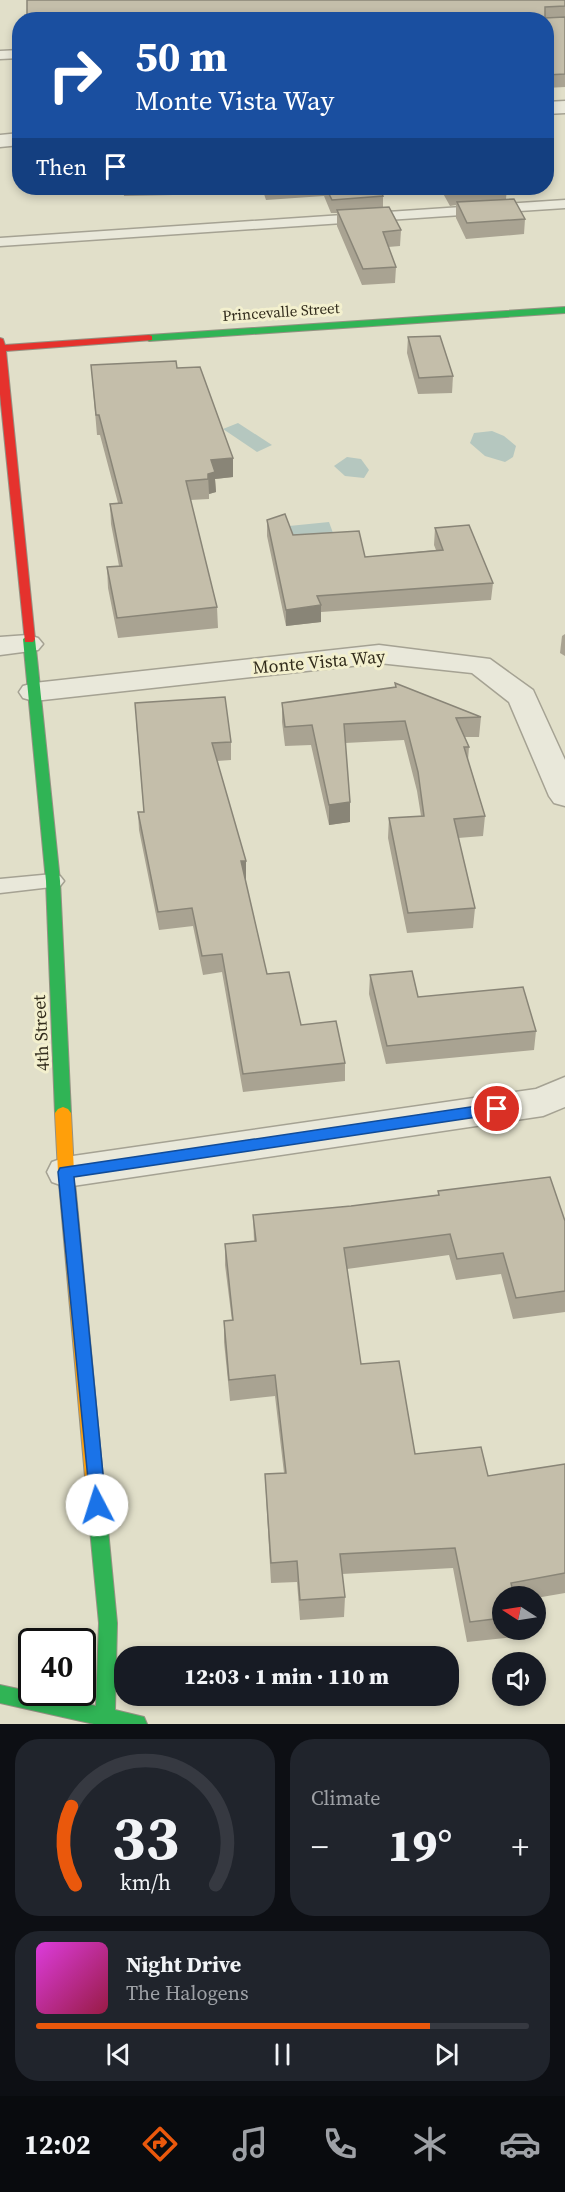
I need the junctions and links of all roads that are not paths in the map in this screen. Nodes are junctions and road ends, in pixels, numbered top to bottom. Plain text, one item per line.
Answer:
1 (565, 204) edge
2 (0, 242) edge
3 (565, 310) edge
4 (0, 341) edge
5 (0, 348) edge
6 (8, 486) edge
7 (14, 645) edge
8 (34, 692) junction
9 (565, 796) edge
10 (52, 881) junction
11 (0, 886) edge
12 (565, 1091) edge
13 (66, 1172) junction
14 (0, 1694) edge
15 (106, 1721) edge
16 (137, 1724) edge

1 - 2 lane
3 - 5 street, Princevalle Street
4 - 5 street, 4th Street
5 - 6 street, 4th Street
6 - 7 street, 4th Street
7 - 8 street, 4th Street
8 - 9 street, Monte Vista Way
8 - 10 street, 4th Street
10 - 11 lane
10 - 13 street, 4th Street
12 - 13 street
13 - 15 street, 4th Street
14 - 15 street
15 - 16 street

